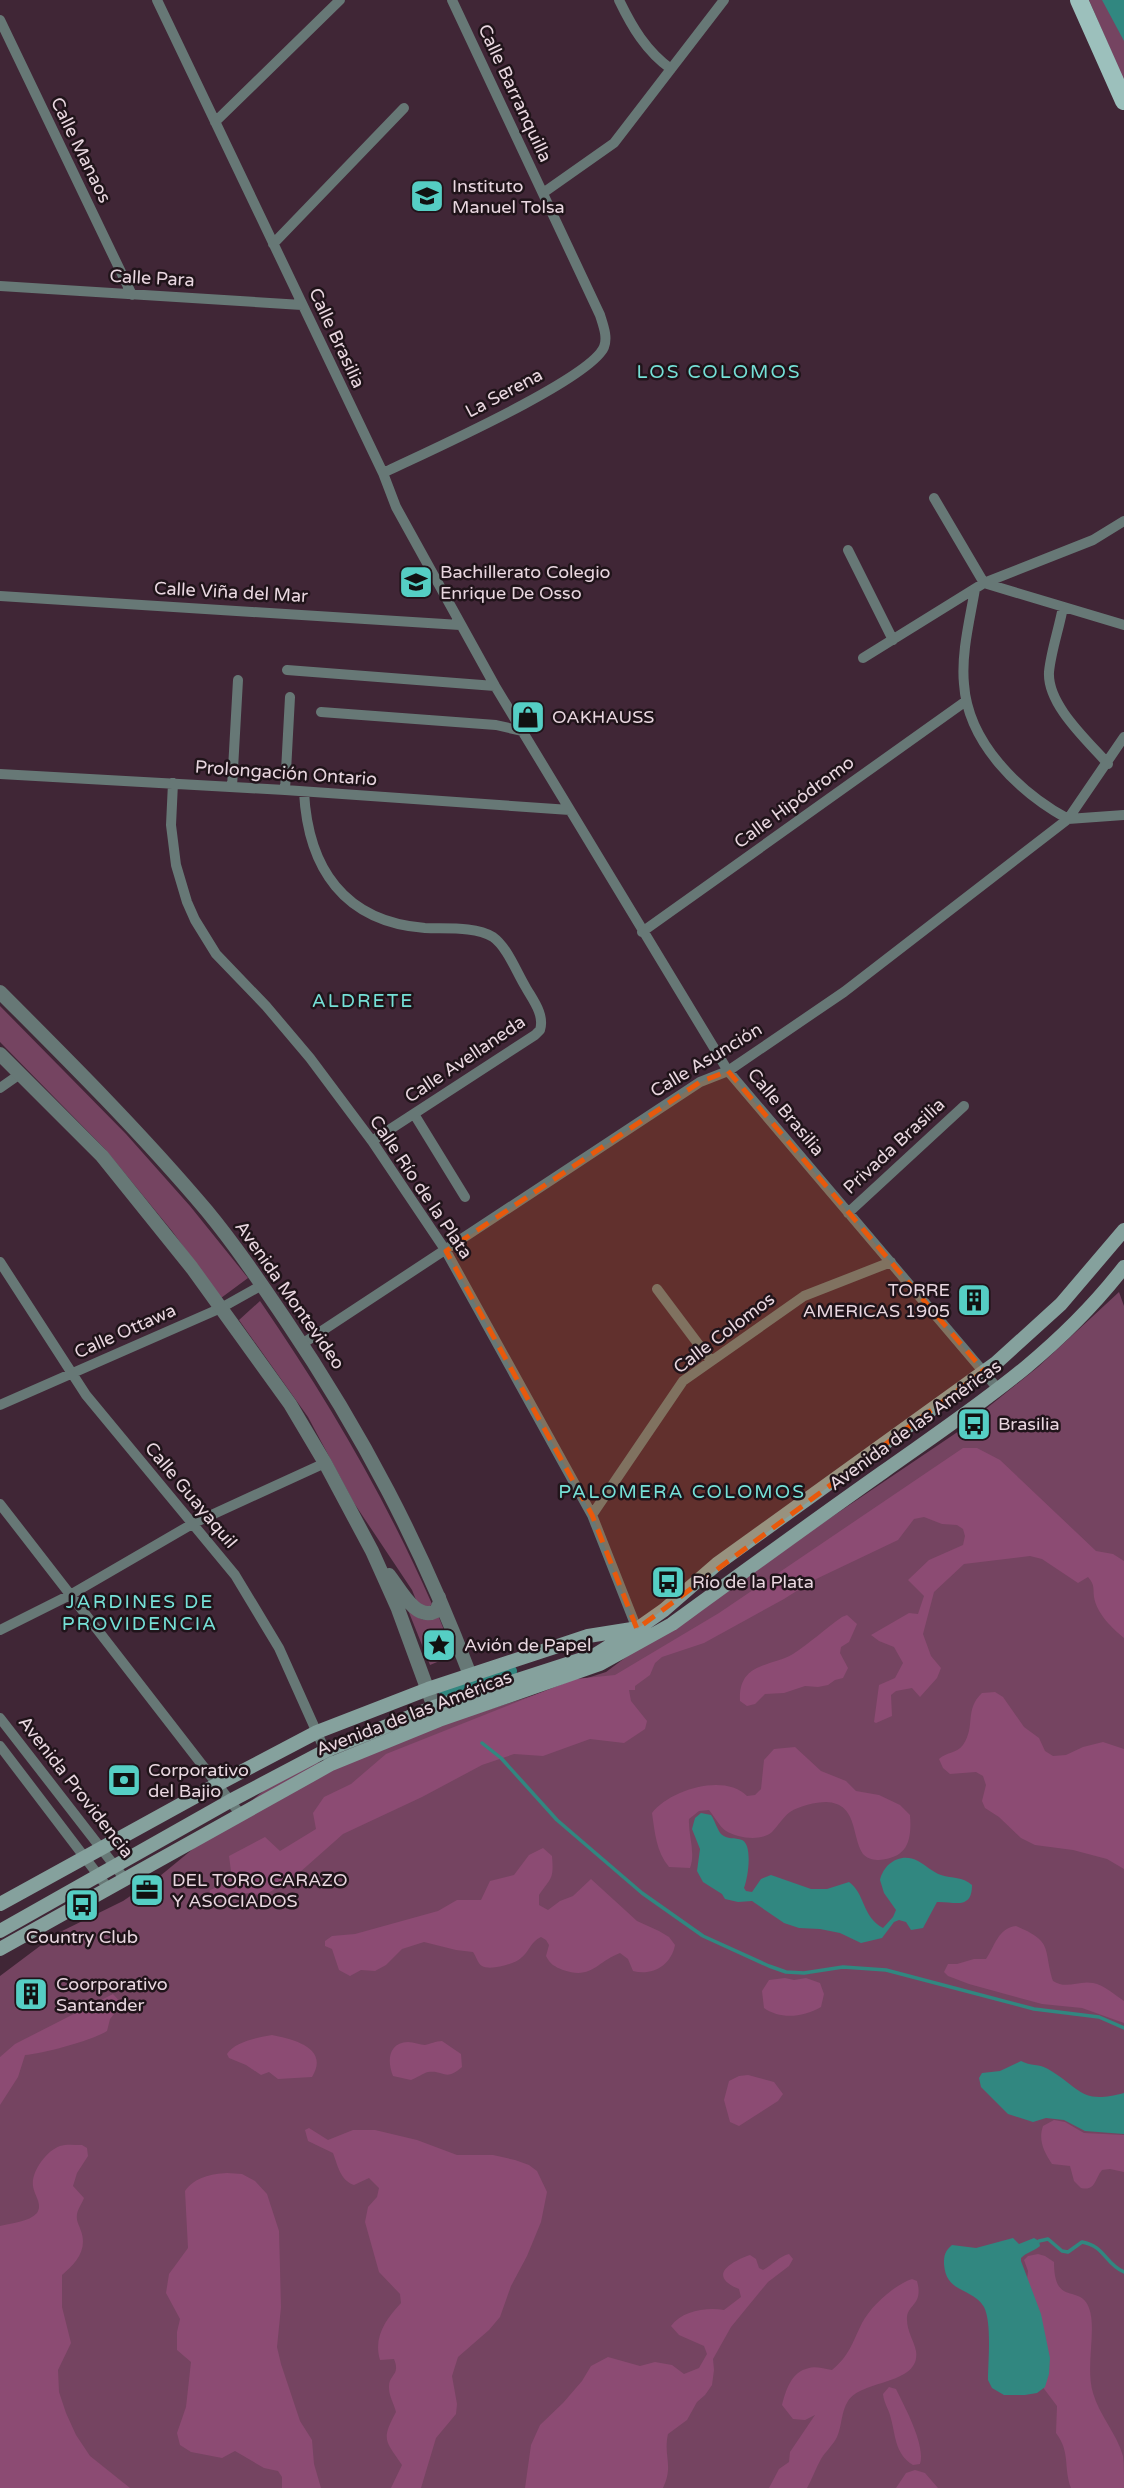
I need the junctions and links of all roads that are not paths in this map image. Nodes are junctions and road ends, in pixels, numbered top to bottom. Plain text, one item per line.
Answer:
1 (170, 0) edge
2 (340, 0) edge
3 (452, 0) edge
4 (619, 0) edge
5 (724, 0) edge
6 (1079, 0) edge
7 (159, 4) edge
8 (0, 20) edge
9 (671, 69) junction
10 (1124, 101) edge
11 (404, 108) dead end
12 (215, 122) junction
13 (543, 193) junction
14 (273, 244) junction
15 (0, 286) edge
16 (132, 295) junction
17 (302, 305) junction
18 (600, 315) joint
19 (383, 472) junction
20 (934, 498) dead end
21 (1124, 522) edge
22 (848, 550) dead end
23 (980, 586) junction
24 (0, 596) edge
25 (1063, 607) junction
26 (460, 625) junction
27 (1124, 625) edge
28 (892, 640) junction
29 (863, 658) dead end
30 (287, 670) dead end
31 (239, 680) dead end
32 (495, 686) junction
33 (290, 697) dead end
34 (966, 701) junction
35 (321, 712) dead end
36 (522, 731) junction
37 (1124, 737) edge
38 (1108, 764) junction
39 (0, 774) edge
40 (173, 783) junction
41 (232, 787) junction
42 (285, 790) junction
43 (304, 792) junction
44 (570, 810) junction
45 (1124, 815) edge
46 (1068, 818) junction
47 (642, 932) junction
48 (0, 992) edge
49 (0, 1054) edge
50 (728, 1071) junction
51 (20, 1074) junction
52 (0, 1088) edge
53 (964, 1106) dead end
54 (414, 1114) junction
55 (372, 1141) junction
56 (465, 1197) dead end
57 (848, 1213) junction
58 (1124, 1230) edge
59 (446, 1251) junction
60 (0, 1262) edge
61 (891, 1262) junction
62 (1124, 1266) edge
63 (262, 1284) junction
64 (657, 1289) dead end
65 (221, 1308) junction
66 (1022, 1338) junction
67 (302, 1344) junction
68 (711, 1361) junction
69 (984, 1371) junction
70 (71, 1373) junction
71 (1014, 1378) junction
72 (999, 1390) junction
73 (0, 1405) edge
74 (325, 1463) junction
75 (0, 1504) edge
76 (592, 1515) junction
77 (194, 1523) junction
78 (372, 1551) junction
79 (438, 1594) junction
80 (69, 1595) junction
81 (636, 1629) junction
82 (0, 1630) edge
83 (470, 1675) junction
84 (428, 1689) junction
85 (437, 1714) junction
86 (0, 1718) edge
87 (317, 1732) junction
88 (0, 1746) edge
89 (328, 1757) junction
90 (218, 1784) junction
91 (230, 1801) junction
92 (241, 1815) junction
93 (101, 1848) junction
94 (85, 1857) junction
95 (119, 1872) junction
96 (99, 1875) junction
97 (108, 1888) junction
98 (0, 1904) edge
99 (0, 1931) edge
100 (0, 1949) edge

1 - 7 street
2 - 12 street
3 - 13 street, Calle Barranquilla
4 - 9 street
5 - 9 street
6 - 10 main road
7 - 12 street, Calle Brasilia
8 - 16 street, Calle Manaos
9 - 13 street
11 - 14 street
12 - 14 street, Calle Brasilia
13 - 18 street, Calle Barranquilla
14 - 17 street, Calle Brasilia
15 - 16 street, Calle Para
16 - 17 street, Calle Para
17 - 19 street, Calle Brasilia
18 - 19 street, La Serena
19 - 26 street, Calle Brasilia
20 - 23 street
21 - 23 street
22 - 28 street
23 - 25 street
23 - 28 street
23 - 34 street
24 - 26 street, Calle Viña del Mar
25 - 27 street
25 - 38 street
26 - 32 street, Calle Brasilia
28 - 29 street
30 - 32 street
31 - 41 street
32 - 36 street, Calle Brasilia
33 - 42 street
34 - 46 street
34 - 47 street, Calle Hipódromo
35 - 36 street
36 - 44 street, Calle Brasilia
37 - 38 street, Calle Asunción
38 - 46 street, Calle Asunción
39 - 40 street, Prolongación Ontario
40 - 41 street, Prolongación Ontario
40 - 55 street, Calle Río de la Plata
41 - 42 street, Prolongación Ontario
42 - 43 street, Prolongación Ontario
43 - 44 street, Prolongación Ontario
43 - 54 street, Calle Avellaneda
44 - 47 street, Calle Brasilia
45 - 46 street
46 - 50 street, Calle Asunción
47 - 50 street, Calle Brasilia
48 - 63 street, Avenida Montevideo
49 - 51 street
50 - 57 street, Calle Brasilia
50 - 59 street, Calle Asunción
51 - 52 street
51 - 65 street
53 - 57 street, Privada Brasilia
54 - 55 street, Calle Avellaneda
54 - 56 street
55 - 59 street, Calle Río de la Plata
57 - 61 street, Calle Brasilia
58 - 66 main road, Avenida de las Américas
59 - 67 street, Calle Asunción
59 - 76 street, Calle Río de la Plata
60 - 70 street, Calle Guayaquil
61 - 68 street, Calle Colomos
61 - 69 street, Calle Brasilia
62 - 71 main road, Avenida de las Américas
63 - 65 street, Calle Ottawa
63 - 67 street, Avenida Montevideo
64 - 68 street
65 - 70 street, Calle Ottawa
65 - 74 street
66 - 69 main road, Avenida de las Américas
66 - 71 main road
67 - 79 street, Avenida Montevideo
68 - 76 street, Calle Colomos
69 - 72 street, Calle Brasilia
69 - 81 main road, Avenida de las Américas
70 - 73 street, Calle Ottawa
70 - 77 street, Calle Guayaquil
71 - 72 main road, Avenida de las Américas
72 - 85 main road, Avenida de las Américas
74 - 77 street
74 - 78 street
75 - 80 street
76 - 81 street, Calle Río de la Plata
77 - 80 street
77 - 87 street, Calle Guayaquil
78 - 79 street
78 - 84 street
79 - 83 street, Avenida Montevideo
80 - 82 street
80 - 90 street
81 - 83 main road, Avenida de las Américas
81 - 85 main road, Avenida de las Américas
83 - 84 main road, Avenida de las Américas
84 - 85 street
84 - 87 main road, Avenida de las Américas
85 - 89 main road, Avenida de las Américas
86 - 93 street, Avenida Providencia
87 - 89 street, Calle Guayaquil
87 - 90 main road, Avenida de las Américas
88 - 94 street, Avenida Providencia
89 - 91 main road, Avenida de las Américas
89 - 92 main road, Avenida de las Américas
90 - 91 street
90 - 93 main road, Avenida de las Américas
91 - 92 street
91 - 95 main road, Avenida de las Américas
92 - 95 main road, Avenida de las Américas
93 - 94 main road, Avenida de las Américas
93 - 95 street, Avenida Providencia
94 - 96 street, Avenida Providencia
94 - 98 main road, Avenida de las Américas
95 - 96 main road, Avenida de las Américas
95 - 97 main road, Avenida de las Américas
96 - 97 street, Avenida Providencia
96 - 99 main road, Avenida de las Américas
97 - 100 main road, Avenida de las Américas

